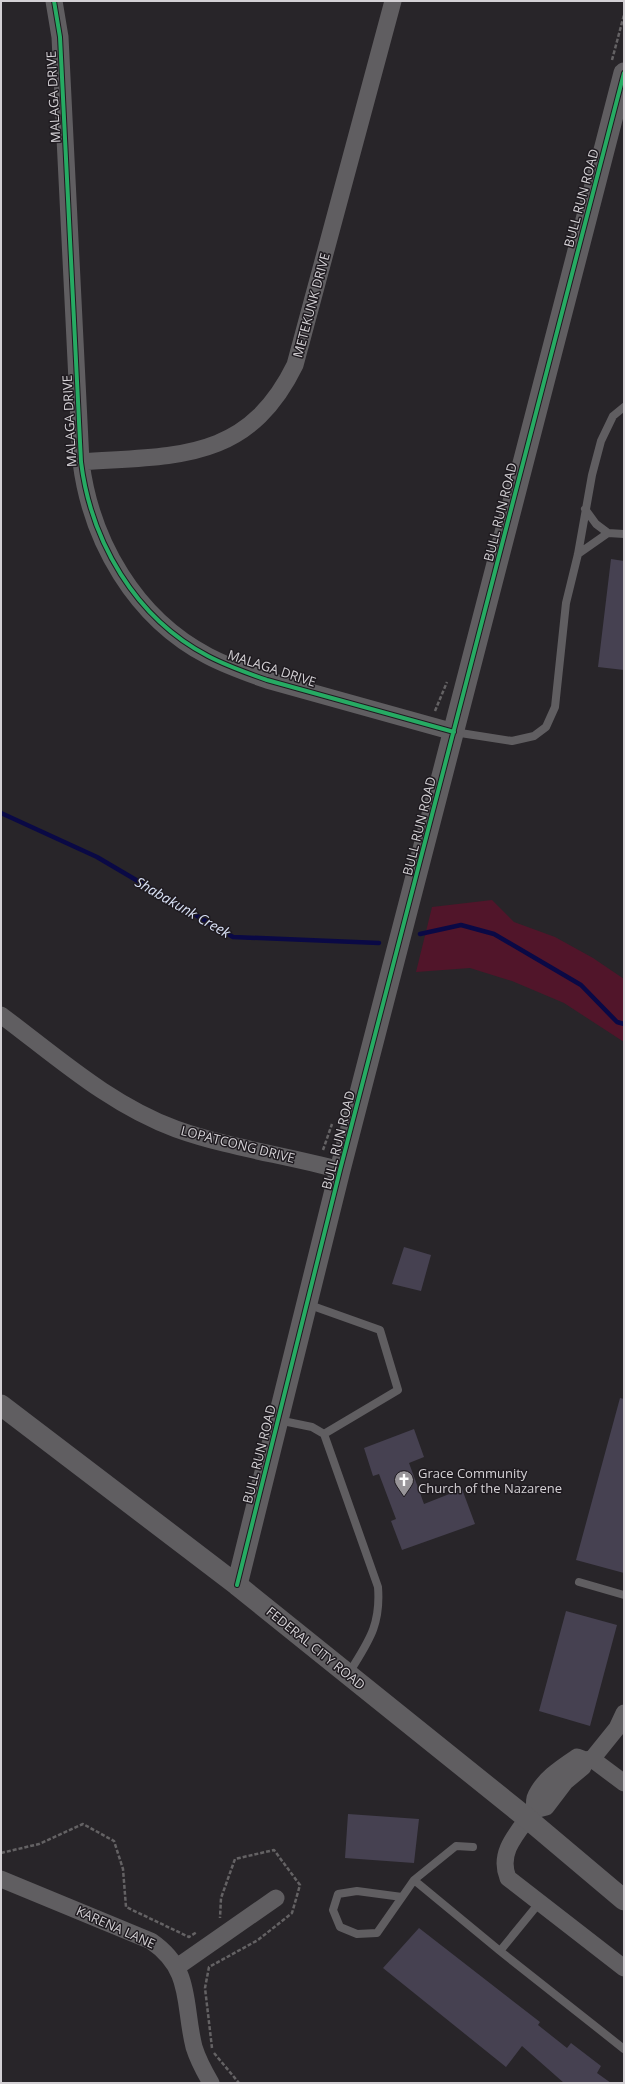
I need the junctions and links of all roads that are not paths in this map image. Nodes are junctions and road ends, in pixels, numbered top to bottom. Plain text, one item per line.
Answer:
1 (54, 1) edge
2 (393, 1) edge
3 (624, 73) edge
4 (624, 407) edge
5 (81, 462) junction
6 (585, 509) junction
7 (608, 533) junction
8 (624, 534) edge
9 (578, 554) junction
10 (454, 732) junction
11 (1, 1015) edge
12 (340, 1170) junction
13 (307, 1304) junction
14 (1, 1405) edge
15 (278, 1420) junction
16 (324, 1434) junction
17 (579, 1582) dead end
18 (238, 1585) junction
19 (624, 1595) edge
20 (348, 1674) junction
21 (624, 1713) edge
22 (589, 1760) junction
23 (624, 1783) edge
24 (531, 1814) junction
25 (473, 1848) dead end
26 (1, 1879) edge
27 (414, 1880) junction
28 (402, 1897) junction
29 (276, 1898) dead end
30 (624, 1900) edge
31 (540, 1902) junction
32 (500, 1951) junction
33 (177, 1967) junction
34 (624, 1968) edge
35 (624, 2049) edge
36 (211, 2083) edge

1 - 5 street, MALAGA DRIVE
2 - 5 street, METEKUNK DRIVE
3 - 10 street, BULL RUN ROAD
4 - 6 lane
5 - 10 street, MALAGA DRIVE
6 - 7 lane
6 - 9 lane
7 - 8 lane
7 - 9 lane
9 - 10 lane
10 - 12 street, BULL RUN ROAD
11 - 12 street, LOPATCONG DRIVE
12 - 13 street, BULL RUN ROAD
13 - 15 street, BULL RUN ROAD
13 - 16 lane
14 - 18 street, FEDERAL CITY ROAD
15 - 16 lane
15 - 18 street, BULL RUN ROAD
16 - 20 lane
17 - 19 lane
18 - 20 street, FEDERAL CITY ROAD
20 - 24 street, FEDERAL CITY ROAD
21 - 22 street
22 - 23 street
22 - 24 street
24 - 30 street, FEDERAL CITY ROAD
24 - 31 street
25 - 27 lane
26 - 33 street, KARENA LANE
27 - 28 lane
27 - 32 lane
28 - 28 lane
29 - 33 street
31 - 32 lane
31 - 34 street
32 - 35 lane
33 - 36 street, KARENA LANE

